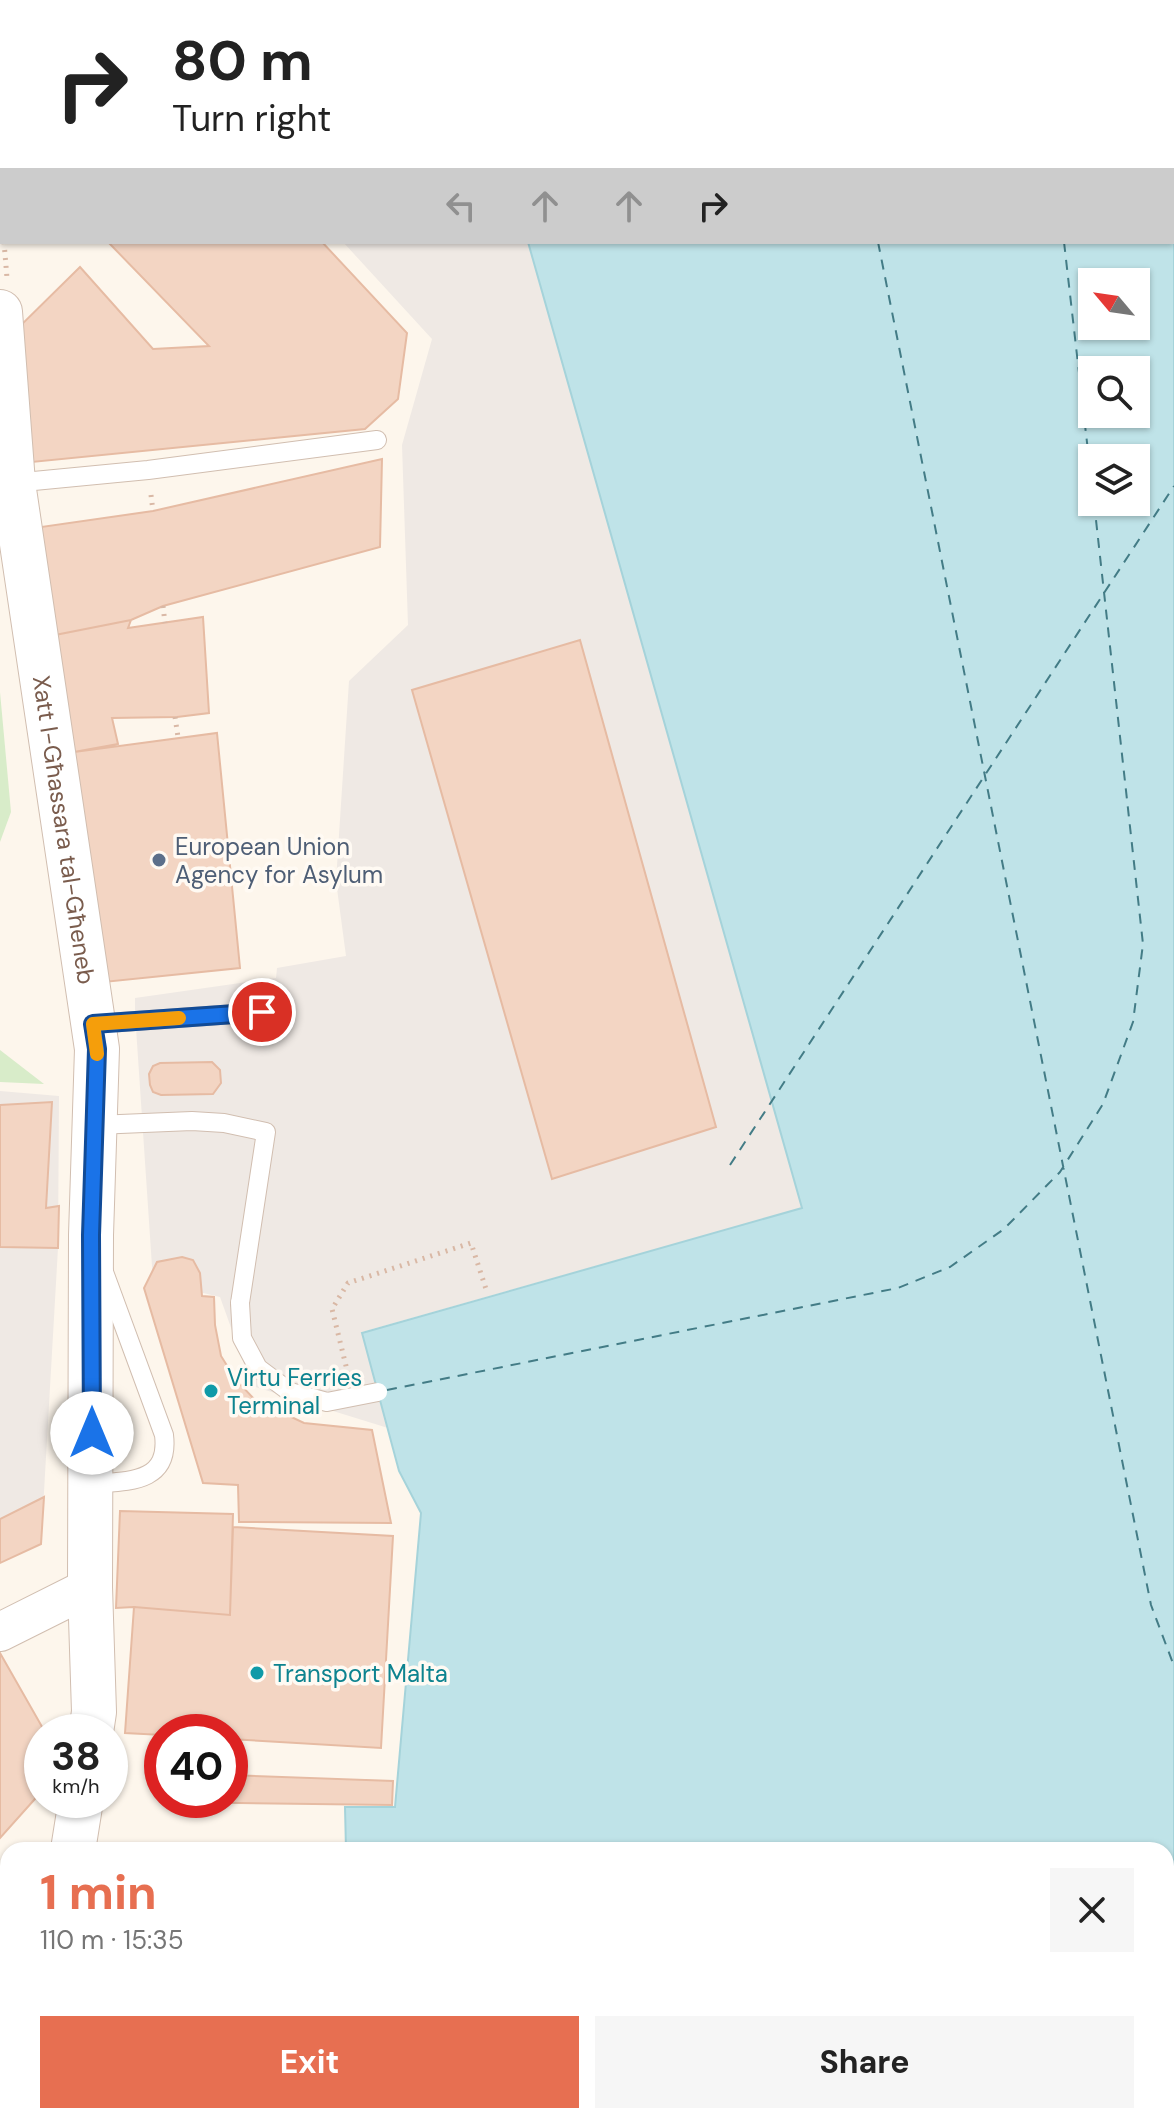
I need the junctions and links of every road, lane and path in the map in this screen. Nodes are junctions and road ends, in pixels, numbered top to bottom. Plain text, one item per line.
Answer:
1 (0, 312) edge
2 (377, 440) dead end
3 (13, 483) junction
4 (163, 606) dead end
5 (165, 623) dead end
6 (175, 717) dead end
7 (178, 737) dead end
8 (262, 1012) dead end
9 (93, 1024) junction
10 (96, 1125) junction
11 (91, 1235) junction
12 (486, 1289) dead end
13 (346, 1368) dead end
14 (378, 1392) dead end
15 (92, 1484) junction
16 (90, 1587) junction
17 (0, 1632) edge
18 (94, 1714) edge
19 (78, 1818) edge
20 (74, 1842) edge

1 - 3 street, Xatt l-Għassara tal-Għeneb
2 - 3 lane
3 - 9 street, Xatt l-Għassara tal-Għeneb
4 - 5 path
6 - 7 path
8 - 9 lane
9 - 10 street, Xatt l-Għassara tal-Għeneb
10 - 11 street, Xatt l-Għassara tal-Għeneb
10 - 14 lane, bridge
11 - 15 street, Xatt l-Għassara tal-Għeneb
11 - 15 lane
12 - 13 path
15 - 16 street, Xatt l-Għassara tal-Għeneb
16 - 17 street
16 - 18 street, Xatt l-Għassara tal-Għeneb
19 - 20 street

